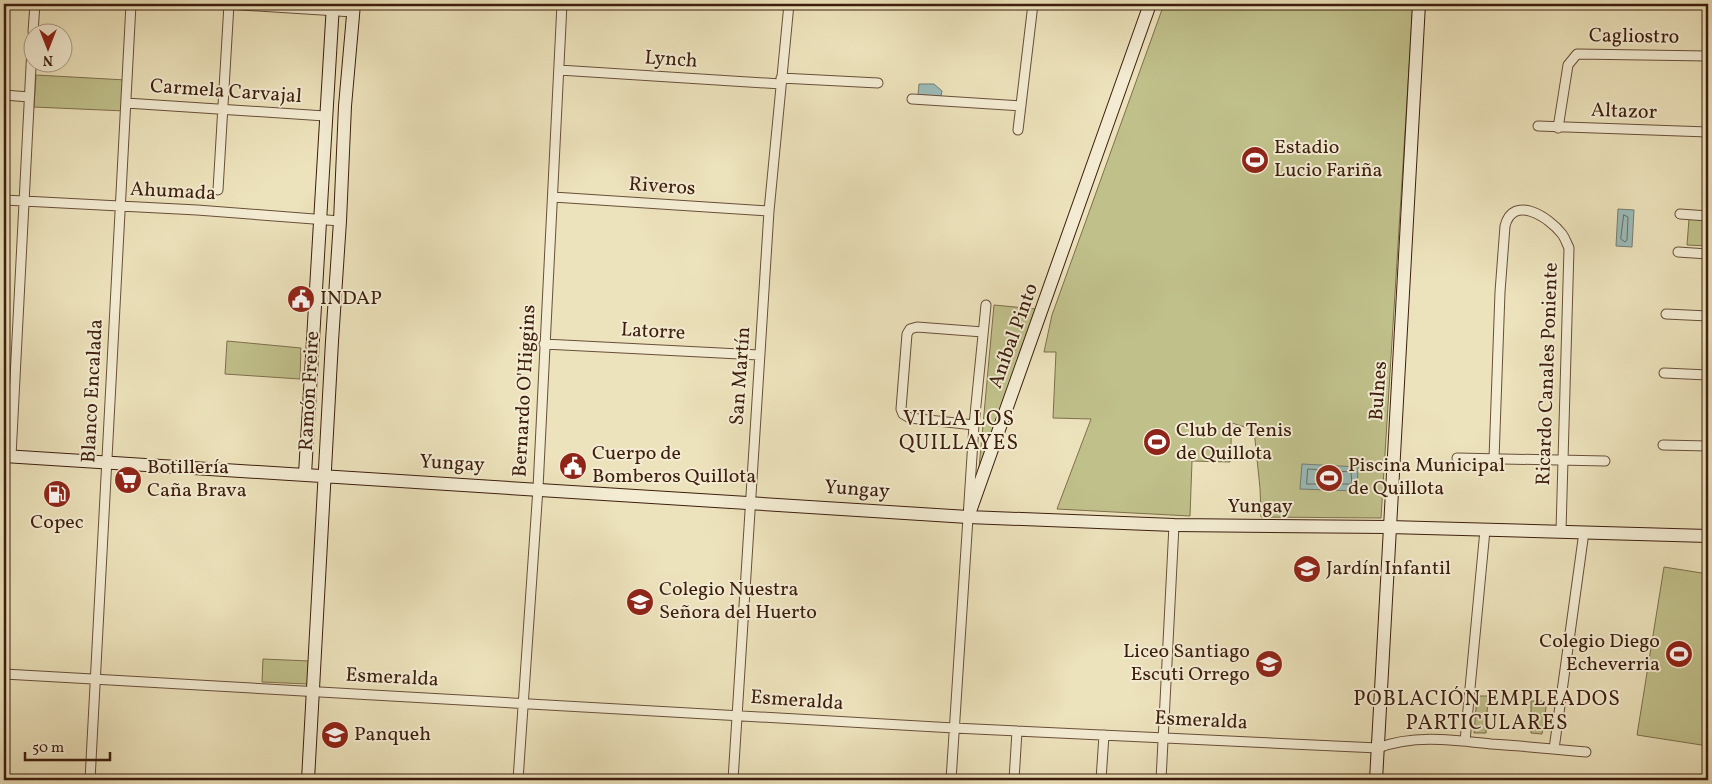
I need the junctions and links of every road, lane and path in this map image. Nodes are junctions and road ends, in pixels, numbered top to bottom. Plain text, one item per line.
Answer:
1 (35, 4) edge
2 (131, 4) edge
3 (228, 4) edge
4 (562, 4) edge
5 (790, 4) edge
6 (1033, 4) edge
7 (1150, 4) edge
8 (1419, 4) edge
9 (333, 7) edge
10 (354, 8) edge
11 (34, 22) edge
12 (1708, 56) edge
13 (560, 70) junction
14 (30, 72) edge
15 (781, 81) junction
16 (878, 83) dead end
17 (4, 95) edge
18 (29, 97) junction
19 (912, 100) dead end
20 (126, 103) junction
21 (1021, 106) junction
22 (224, 109) junction
23 (325, 116) junction
24 (1538, 126) dead end
25 (1558, 128) junction
26 (1018, 130) dead end
27 (1708, 132) edge
28 (218, 190) dead end
29 (553, 197) junction
30 (4, 200) edge
31 (23, 201) junction
32 (120, 207) junction
33 (769, 211) junction
34 (1680, 214) dead end
35 (1708, 216) edge
36 (319, 219) junction
37 (340, 221) junction
38 (1678, 252) dead end
39 (1708, 254) edge
40 (986, 305) dead end
41 (1666, 314) dead end
42 (1708, 316) edge
43 (983, 332) junction
44 (544, 344) junction
45 (759, 355) junction
46 (1664, 373) dead end
47 (1708, 375) edge
48 (974, 425) junction
49 (1663, 445) dead end
50 (1708, 446) edge
51 (7, 456) edge
52 (1457, 458) dead end
53 (1494, 458) junction
54 (1563, 460) junction
55 (1605, 461) dead end
56 (107, 462) junction
57 (305, 474) junction
58 (324, 476) junction
59 (538, 488) junction
60 (750, 502) junction
61 (968, 517) junction
62 (1174, 525) junction
63 (1389, 527) junction
64 (1485, 530) junction
65 (1561, 531) junction
66 (1584, 532) junction
67 (1708, 536) edge
68 (4, 674) edge
69 (95, 679) junction
70 (313, 692) junction
71 (522, 703) junction
72 (736, 715) junction
73 (954, 728) junction
74 (1017, 731) junction
75 (1104, 735) junction
76 (1164, 737) junction
77 (1465, 741) junction
78 (1378, 748) junction
79 (1554, 749) junction
80 (1586, 752) dead end
81 (90, 780) edge
82 (308, 780) edge
83 (518, 780) edge
84 (733, 780) edge
85 (951, 780) edge
86 (1014, 780) edge
87 (1101, 780) edge
88 (1162, 780) edge
89 (1376, 780) edge

1 - 11 street
2 - 20 street, Blanco Encalada
3 - 9 street
3 - 22 street
4 - 13 street, Bernardo O'Higgins
5 - 15 street, San Martín
6 - 21 street
7 - 61 street, Aníbal Pinto
8 - 63 street, Bulnes
9 - 10 street
9 - 23 street, Ramón Freire
10 - 37 street, Ramón Freire
12 - 25 street, Cagliostro
13 - 15 street, Lynch
13 - 29 street, Bernardo O'Higgins
14 - 18 street
15 - 16 street, Lynch
15 - 33 street, San Martín
17 - 18 street
18 - 31 street
19 - 21 street
20 - 22 street, Carmela Carvajal
20 - 32 street, Blanco Encalada
21 - 26 street
22 - 23 street, Carmela Carvajal
22 - 28 street
23 - 36 street, Ramón Freire
24 - 25 street, Altazor
25 - 27 street, Altazor
29 - 33 street, Riveros
29 - 44 street, Bernardo O'Higgins
30 - 31 street, Ahumada
31 - 32 street, Ahumada
31 - 51 street
32 - 36 street, Ahumada
32 - 56 street, Blanco Encalada
33 - 45 street, San Martín
34 - 35 street
36 - 37 street, Ahumada
36 - 57 street, Ramón Freire
37 - 58 street, Ramón Freire
38 - 39 street
40 - 43 street
41 - 42 street
43 - 48 street
43 - 48 street
44 - 45 street, Latorre
44 - 59 street, Bernardo O'Higgins
45 - 60 street, San Martín
46 - 47 street
48 - 61 street
49 - 50 street
51 - 56 street, Yungay
52 - 53 street
53 - 54 street
53 - 54 street, Ricardo Canales Poniente
54 - 55 street
54 - 65 street, Ricardo Canales Poniente
56 - 57 street, Yungay
56 - 69 street, Blanco Encalada
57 - 58 street, Yungay
58 - 59 street, Yungay
58 - 70 street, Ramón Freire
59 - 60 street, Yungay
59 - 71 street, Bernardo O'Higgins
60 - 61 street, Yungay
60 - 72 street, San Martín
61 - 62 street, Yungay
61 - 73 street, Aníbal Pinto
62 - 63 street, Yungay
62 - 76 street
63 - 64 street, Yungay
63 - 78 street, Bulnes
64 - 65 street, Yungay
64 - 77 street
65 - 66 street, Yungay
66 - 67 street, Yungay
66 - 79 street
68 - 69 street, Esmeralda
69 - 70 street, Esmeralda
69 - 81 street, Blanco Encalada
70 - 71 street, Esmeralda
70 - 82 street, Ramón Freire
71 - 72 street, Esmeralda
71 - 83 street, Bernardo O'Higgins
72 - 73 street, Esmeralda
72 - 84 street, San Martín
73 - 74 street, Esmeralda
73 - 85 street, Aníbal Pinto
74 - 75 street, Esmeralda
74 - 86 street
75 - 76 street, Esmeralda
75 - 87 street
76 - 78 street, Esmeralda
76 - 88 street
77 - 78 street, Esmeralda
77 - 79 street, Esmeralda
78 - 89 street, Bulnes
79 - 80 street, Esmeralda

